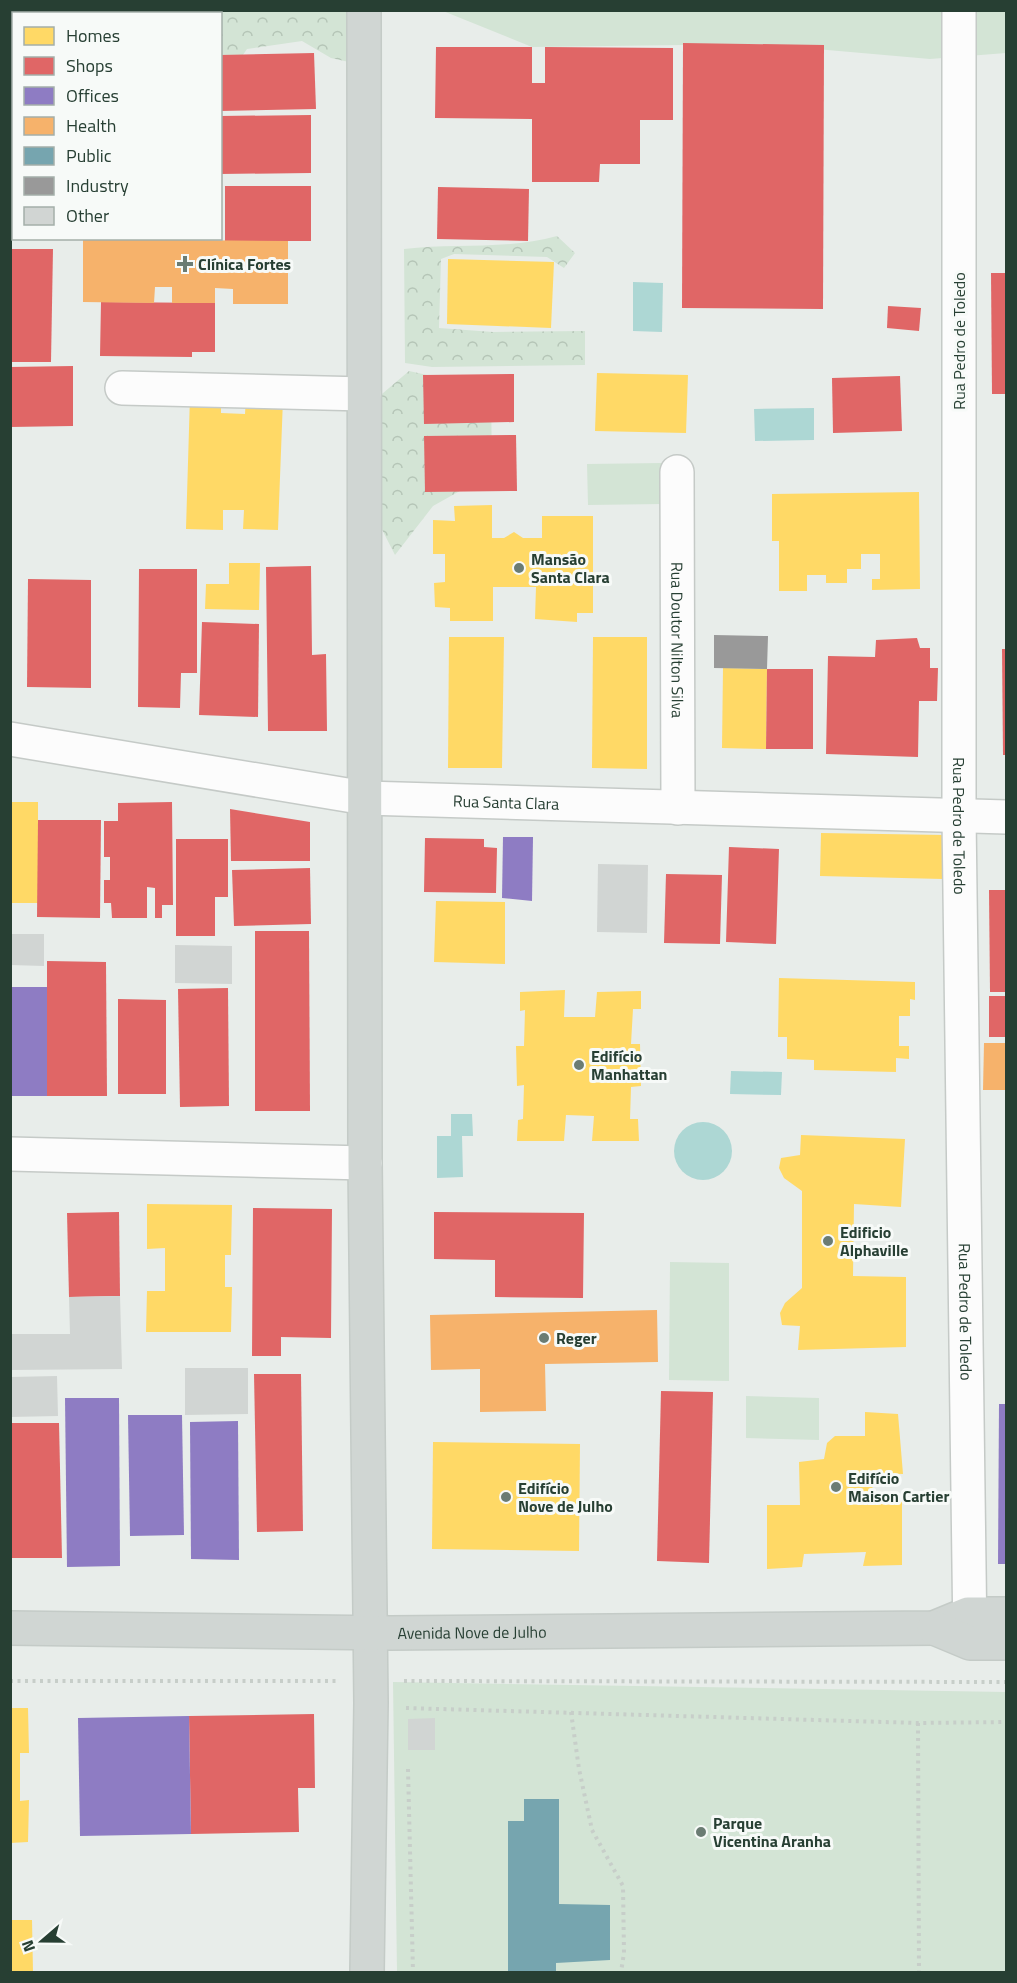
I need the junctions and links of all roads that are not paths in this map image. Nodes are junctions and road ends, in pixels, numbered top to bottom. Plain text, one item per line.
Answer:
1 (364, 10) edge
2 (959, 10) edge
3 (122, 388) dead end
4 (364, 394) junction
5 (677, 472) dead end
6 (10, 739) edge
7 (364, 798) junction
8 (678, 808) junction
9 (1006, 816) edge
10 (959, 817) junction
11 (10, 1154) edge
12 (365, 1163) junction
13 (1006, 1614) edge
14 (10, 1628) edge
15 (969, 1628) junction
16 (370, 1633) junction
17 (1006, 1643) edge
18 (367, 1972) edge

1 - 4 main road
2 - 10 street, Rua Pedro de Toledo
3 - 4 street
4 - 7 main road
5 - 8 street, Rua Doutor Nilton Silva
6 - 7 street, Rua Santa Clara
7 - 8 street, Rua Santa Clara
7 - 12 main road
8 - 10 street, Rua Santa Clara
9 - 10 street, Rua Santa Clara
10 - 15 street, Rua Pedro de Toledo
11 - 12 street
12 - 16 main road
13 - 15 main road, Avenida Nove de Julho
14 - 16 main road, Avenida Nove de Julho
15 - 16 main road, Avenida Nove de Julho
15 - 17 main road, Avenida Nove de Julho
16 - 18 main road

